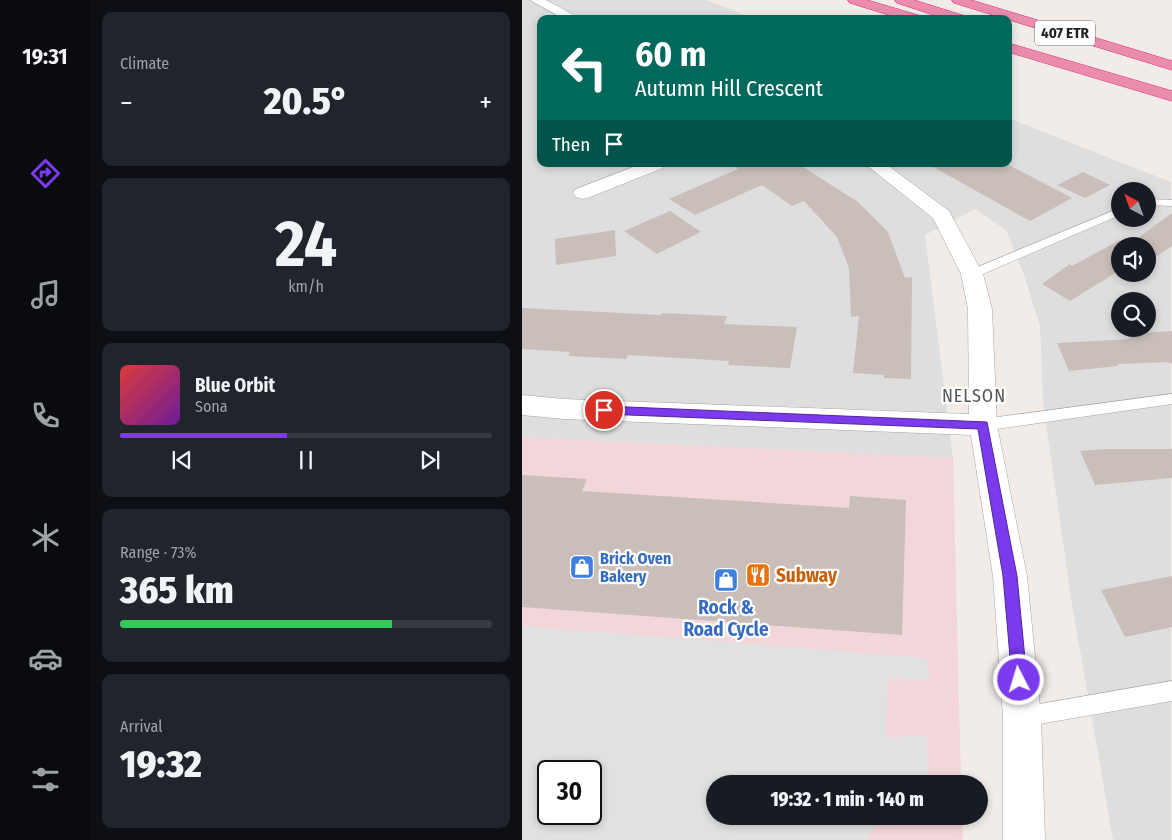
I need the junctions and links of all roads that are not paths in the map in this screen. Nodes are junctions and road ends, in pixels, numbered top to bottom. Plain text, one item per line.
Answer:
1 (536, 0) edge
2 (854, 0) edge
3 (900, 0) edge
4 (958, 0) edge
5 (567, 15) edge
6 (903, 15) edge
7 (947, 15) edge
8 (1007, 15) edge
9 (1012, 17) edge
10 (1012, 35) edge
11 (1012, 48) edge
12 (1172, 66) edge
13 (1172, 85) edge
14 (1172, 96) edge
15 (649, 167) edge
16 (878, 167) edge
17 (583, 193) dead end
18 (1156, 202) edge
19 (1172, 203) edge
20 (1111, 215) edge
21 (972, 274) junction
22 (1172, 399) edge
23 (522, 406) edge
24 (983, 425) junction
25 (1172, 691) edge
26 (1022, 717) junction
27 (1024, 840) edge

1 - 5 street
2 - 6 highway
3 - 7 highway
4 - 8 highway, 407 ETR
9 - 12 highway, 407 ETR
10 - 13 highway, 407 ETR
11 - 14 highway
15 - 17 street
16 - 21 street
18 - 19 lane
20 - 21 lane
21 - 24 street
22 - 24 lane
23 - 24 street
24 - 26 street
25 - 26 lane
26 - 27 street

